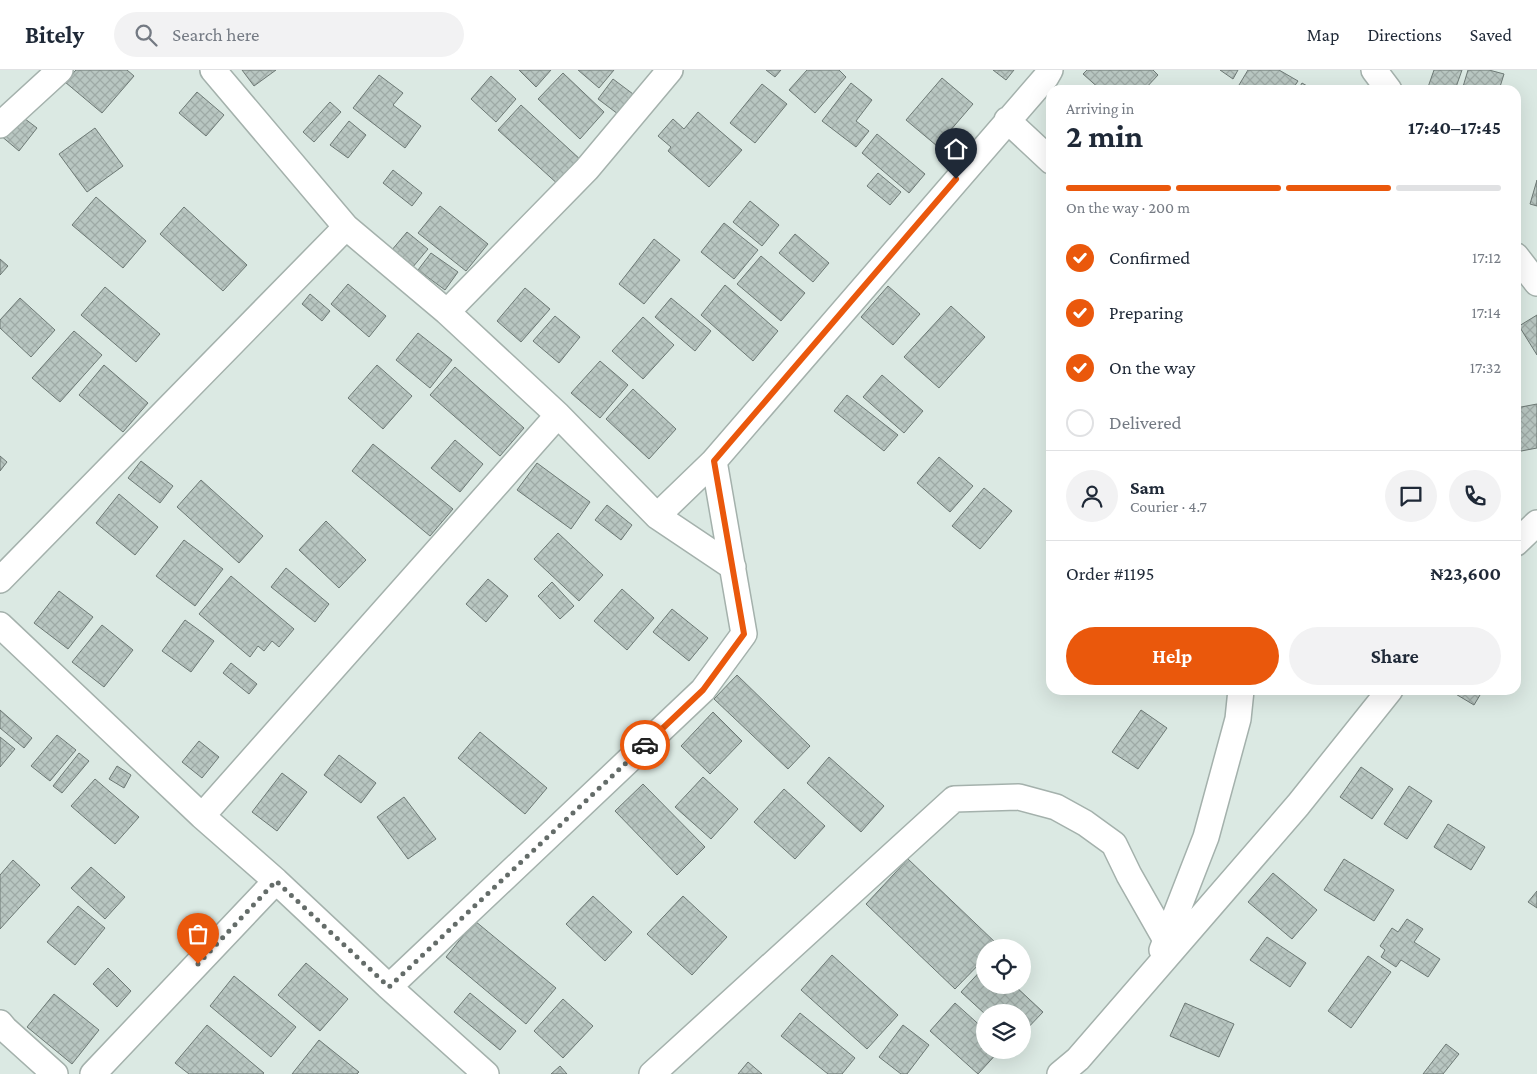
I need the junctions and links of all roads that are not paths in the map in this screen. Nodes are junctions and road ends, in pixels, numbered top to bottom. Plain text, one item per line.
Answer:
1 (60, 70) edge
2 (213, 70) edge
3 (670, 70) edge
4 (1050, 70) edge
5 (1374, 70) edge
6 (1385, 85) edge
7 (1008, 120) junction
8 (0, 126) edge
9 (1046, 156) edge
10 (346, 227) junction
11 (1521, 262) edge
12 (1537, 283) edge
13 (447, 312) junction
14 (558, 415) junction
15 (714, 461) junction
16 (657, 516) junction
17 (1537, 523) edge
18 (1521, 538) edge
19 (733, 567) junction
20 (0, 580) edge
21 (0, 624) edge
22 (1240, 695) edge
23 (1386, 695) edge
24 (202, 816) junction
25 (276, 881) junction
26 (1166, 940) junction
27 (1154, 970) junction
28 (389, 987) junction
29 (2, 1029) edge
30 (55, 1074) edge
31 (93, 1074) edge
32 (486, 1074) edge
33 (652, 1074) edge
34 (1060, 1074) edge

1 - 8 street
2 - 10 street
3 - 13 street
4 - 7 street
5 - 6 street
7 - 9 street
7 - 15 street
10 - 13 street
10 - 20 street
11 - 12 street
13 - 14 street
14 - 16 street
14 - 24 street
15 - 16 street
15 - 19 street
16 - 19 street
17 - 18 street
19 - 28 street
21 - 24 street
22 - 26 street
23 - 27 street
24 - 25 street
25 - 28 street
25 - 31 street
26 - 27 street
26 - 33 street
27 - 34 street
28 - 32 street
29 - 30 street

